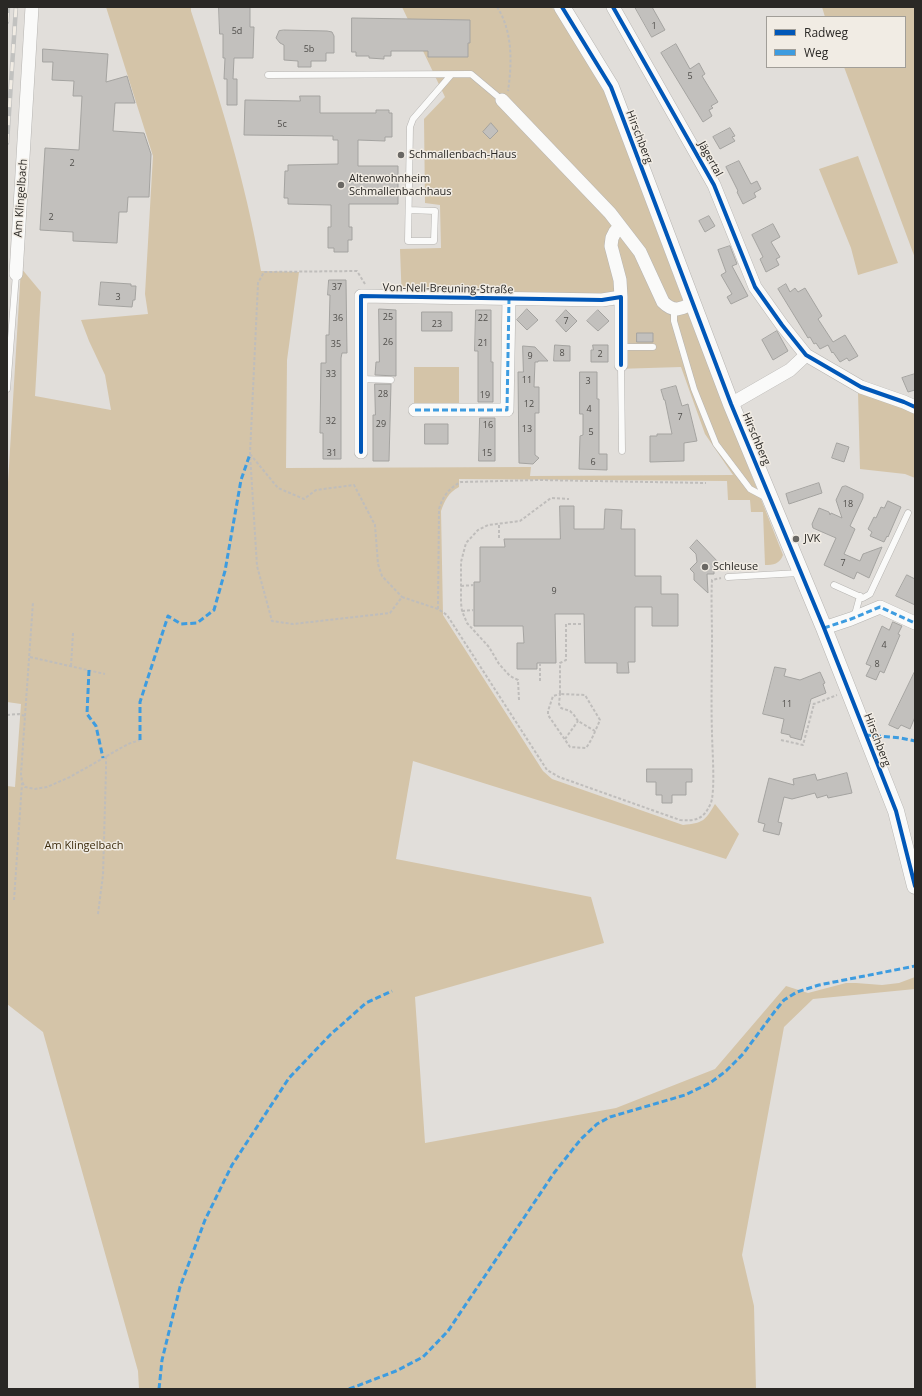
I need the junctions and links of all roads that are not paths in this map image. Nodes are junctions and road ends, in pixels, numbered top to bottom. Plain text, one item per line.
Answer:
1 (32, 7) edge
2 (613, 7) edge
3 (567, 8) edge
4 (268, 75) dead end
5 (451, 75) junction
6 (502, 100) joint
7 (409, 210) junction
8 (620, 226) junction
9 (16, 274) joint
10 (621, 298) junction
11 (509, 299) junction
12 (693, 303) junction
13 (674, 309) junction
14 (621, 347) junction
15 (653, 347) dead end
16 (806, 355) junction
17 (621, 365) joint
18 (361, 379) junction
19 (391, 380) dead end
20 (7, 389) edge
21 (731, 404) junction
22 (915, 407) edge
23 (415, 410) dead end
24 (622, 451) dead end
25 (361, 452) dead end
26 (772, 500) junction
27 (908, 513) dead end
28 (801, 573) junction
29 (728, 577) road end
30 (834, 585) dead end
31 (860, 596) junction
32 (854, 618) junction
33 (915, 623) edge
34 (824, 628) junction
35 (915, 886) edge

1 - 9 street, Am Klingelbach
2 - 16 street, Jägertal
3 - 12 street, Hirschberg
4 - 5 lane
5 - 6 lane
5 - 7 lane
6 - 8 street
7 - 7 lane
8 - 10 street
8 - 13 street
9 - 20 lane, Am Klingelbach
10 - 11 street, Von-Nell-Breuning-Straße
10 - 14 street
11 - 18 street, Von-Nell-Breuning-Straße
11 - 23 street, Von-Nell-Breuning-Straße
12 - 13 street
12 - 21 street, Hirschberg
13 - 26 lane
14 - 15 lane
14 - 17 street
16 - 21 street
16 - 22 street
17 - 24 lane
18 - 19 lane
18 - 25 street, Von-Nell-Breuning-Straße
21 - 26 street, Hirschberg
26 - 28 street, Hirschberg
27 - 31 lane
28 - 29 lane
28 - 34 street, Hirschberg
30 - 31 lane
31 - 32 lane
32 - 33 street
32 - 34 street
34 - 35 street, Hirschberg

